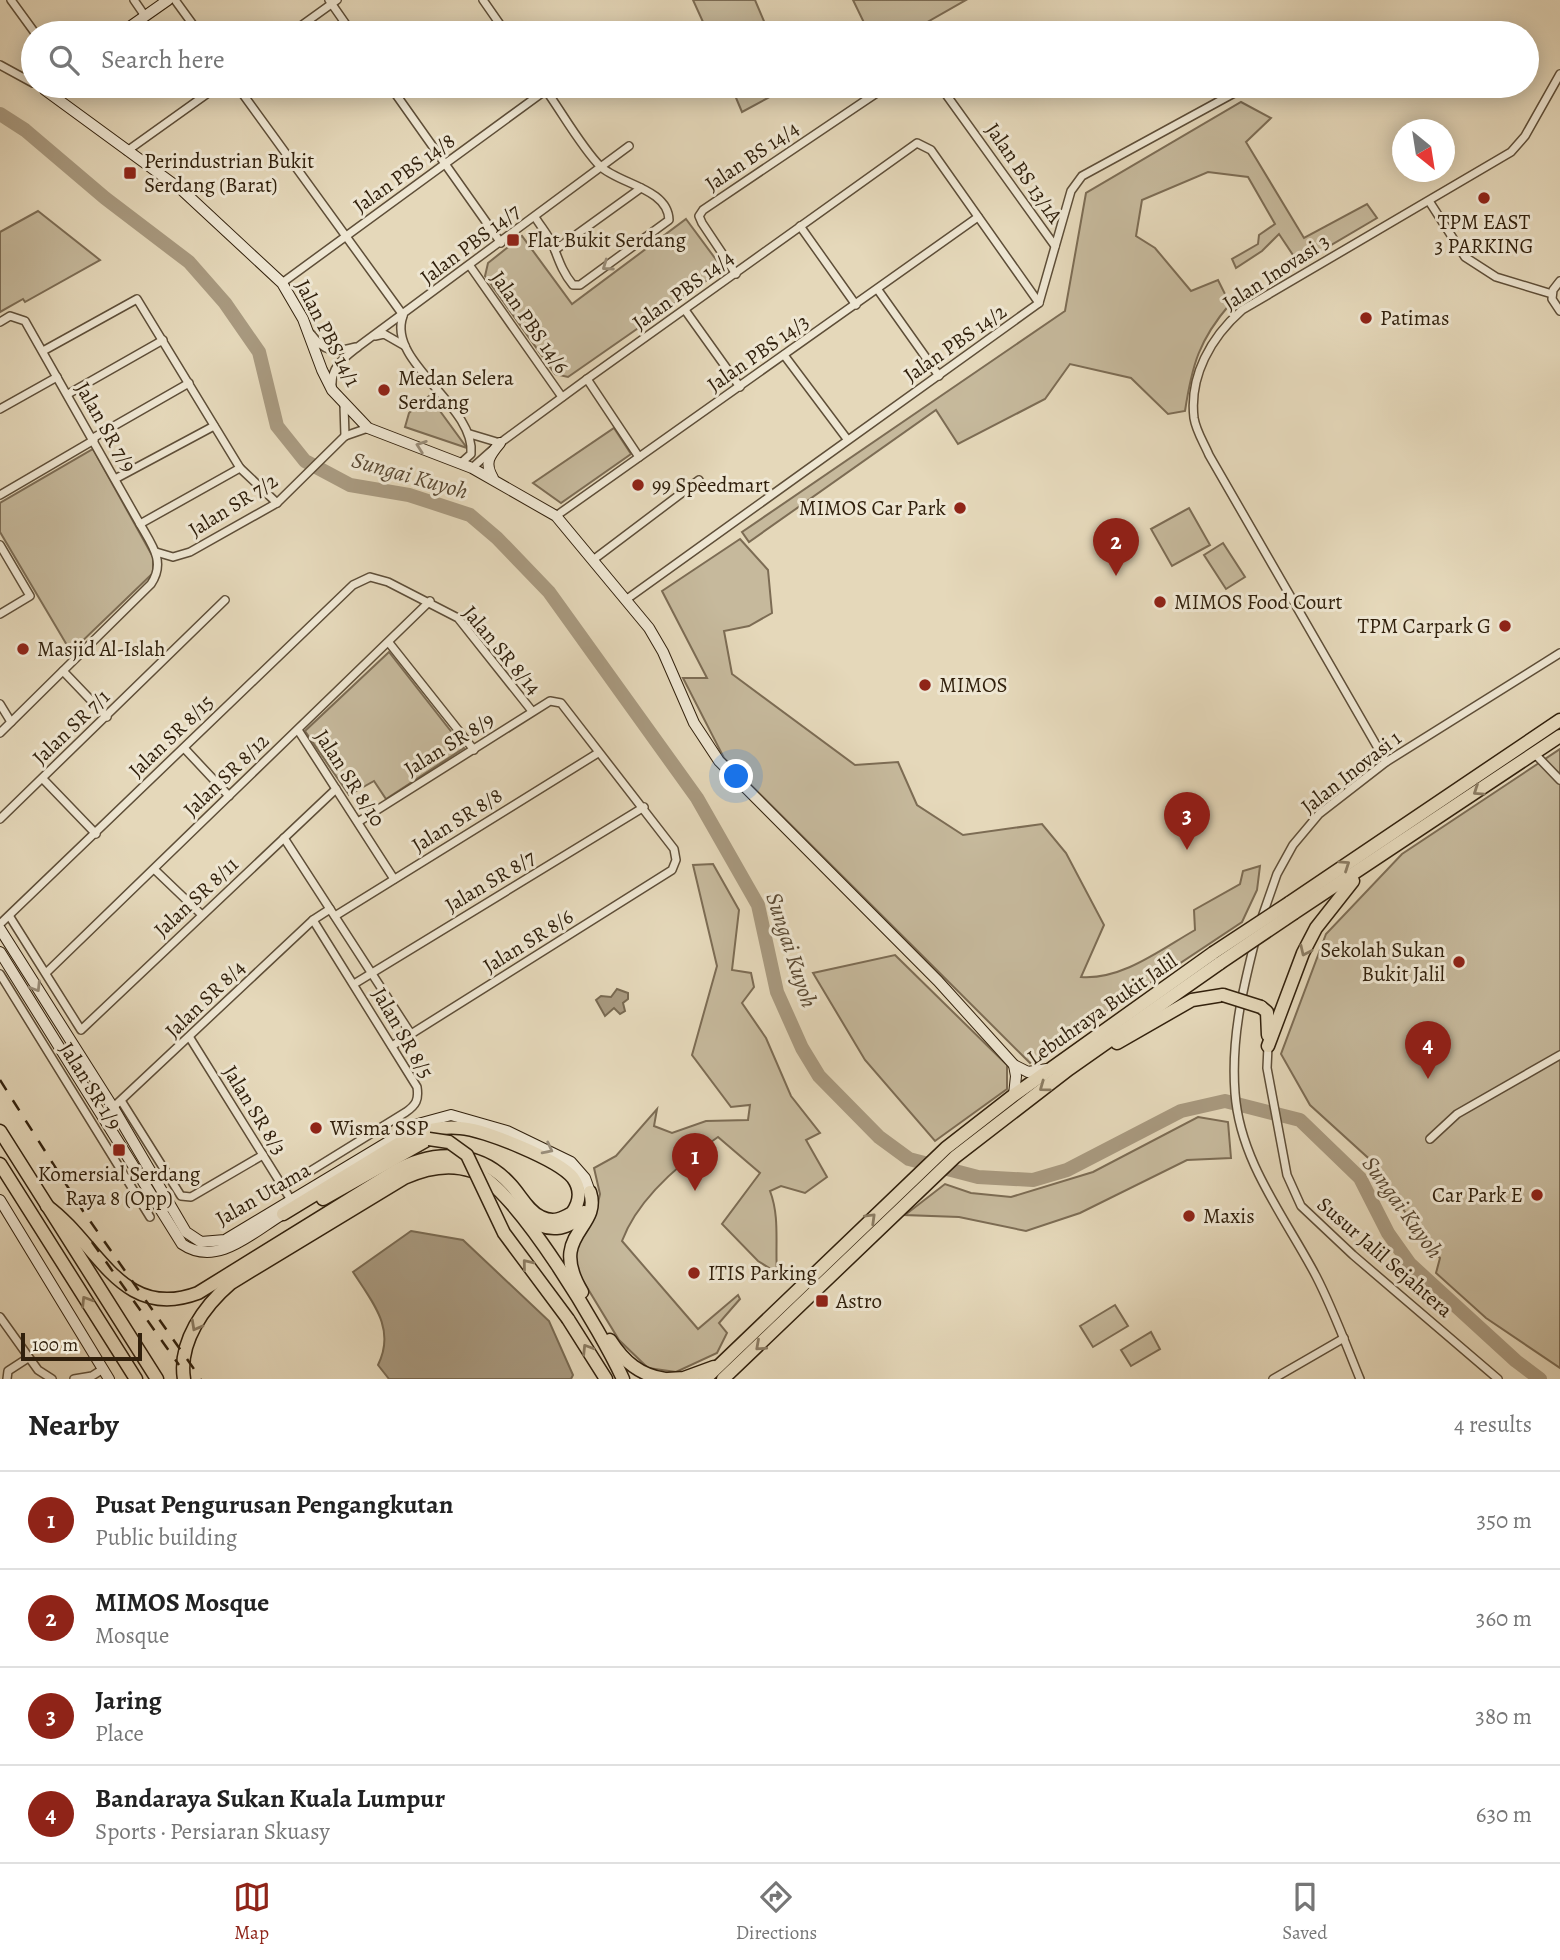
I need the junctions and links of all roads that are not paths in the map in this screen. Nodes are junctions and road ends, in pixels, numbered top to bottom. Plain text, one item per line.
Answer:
1 (11, 0) edge
2 (134, 0) edge
3 (169, 0) edge
4 (175, 0) edge
5 (483, 0) edge
6 (333, 1) edge
7 (145, 16) junction
8 (26, 21) edge
9 (138, 21) edge
10 (190, 21) edge
11 (307, 21) edge
12 (345, 21) edge
13 (498, 21) edge
14 (0, 65) edge
15 (1560, 74) edge
16 (21, 76) edge
17 (58, 98) edge
18 (201, 98) edge
19 (246, 98) edge
20 (398, 98) edge
21 (532, 98) edge
22 (552, 98) edge
23 (869, 98) edge
24 (949, 98) edge
25 (1225, 98) edge
26 (629, 146) dead end
27 (127, 151) junction
28 (445, 164) junction
29 (600, 167) junction
30 (641, 188) junction
31 (1429, 201) junction
32 (534, 217) junction
33 (978, 217) junction
34 (800, 226) junction
35 (346, 236) junction
36 (501, 243) junction
37 (1055, 246) junction
38 (555, 250) junction
39 (470, 267) junction
40 (736, 274) junction
41 (1560, 281) edge
42 (282, 283) junction
43 (878, 290) junction
44 (1552, 294) junction
45 (1039, 303) junction
46 (856, 305) junction
47 (685, 310) junction
48 (1560, 311) edge
49 (403, 315) junction
50 (0, 322) edge
51 (309, 332) junction
52 (373, 336) junction
53 (163, 340) junction
54 (359, 346) junction
55 (406, 347) junction
56 (43, 351) junction
57 (784, 355) junction
58 (939, 376) junction
59 (57, 377) junction
60 (587, 379) junction
61 (189, 383) junction
62 (740, 387) junction
63 (332, 390) junction
64 (68, 394) junction
65 (562, 397) junction
66 (344, 405) junction
67 (0, 409) edge
68 (214, 426) junction
69 (368, 428) junction
70 (470, 434) junction
71 (94, 439) junction
72 (342, 439) junction
73 (847, 439) junction
74 (500, 443) junction
75 (639, 457) junction
76 (461, 463) junction
77 (240, 468) junction
78 (472, 468) junction
79 (116, 478) junction
80 (494, 479) junction
81 (699, 480) dead end
82 (0, 495) edge
83 (280, 500) junction
84 (556, 516) junction
85 (141, 524) junction
86 (0, 545) edge
87 (156, 552) junction
88 (593, 559) junction
89 (370, 577) joint
90 (627, 598) junction
91 (225, 600) dead end
92 (430, 601) junction
93 (0, 614) edge
94 (390, 643) junction
95 (1560, 653) edge
96 (63, 671) junction
97 (0, 704) edge
98 (531, 711) junction
99 (107, 717) junction
100 (1560, 720) edge
101 (11, 722) junction
102 (298, 730) junction
103 (0, 733) edge
104 (1560, 736) edge
105 (184, 748) junction
106 (474, 750) junction
107 (1534, 752) junction
108 (598, 753) junction
109 (1386, 762) junction
110 (43, 779) junction
111 (1560, 780) edge
112 (336, 789) junction
113 (229, 796) junction
114 (644, 807) junction
115 (0, 819) edge
116 (358, 822) junction
117 (96, 834) junction
118 (284, 838) junction
119 (155, 870) junction
120 (1356, 874) junction
121 (394, 879) junction
122 (1291, 908) junction
123 (332, 913) junction
124 (202, 915) junction
125 (10, 917) junction
126 (313, 920) junction
127 (0, 924) edge
128 (0, 929) edge
129 (0, 952) edge
130 (1217, 958) junction
131 (46, 973) junction
132 (372, 973) junction
133 (0, 974) edge
134 (354, 984) junction
135 (48, 1028) junction
136 (411, 1034) junction
137 (38, 1035) junction
138 (190, 1038) junction
139 (392, 1046) junction
140 (1268, 1046) junction
141 (1560, 1055) edge
142 (1014, 1065) junction
143 (1051, 1068) junction
144 (1069, 1069) junction
145 (1014, 1095) junction
146 (114, 1109) junction
147 (0, 1131) edge
148 (1430, 1139) dead end
149 (951, 1152) junction
150 (263, 1155) junction
151 (0, 1164) edge
152 (148, 1187) junction
153 (283, 1188) junction
154 (907, 1191) junction
155 (590, 1192) junction
156 (137, 1194) junction
157 (0, 1200) edge
158 (292, 1200) junction
159 (47, 1206) junction
160 (515, 1207) junction
161 (283, 1214) junction
162 (150, 1217) dead end
163 (0, 1317) edge
164 (1343, 1338) junction
165 (28, 1358) junction
166 (722, 1364) junction
167 (103, 1369) junction
168 (93, 1377) edge
169 (6, 1379) edge
170 (52, 1379) edge
171 (74, 1379) edge
172 (110, 1379) edge
173 (136, 1379) edge
174 (157, 1379) edge
175 (184, 1379) edge
176 (606, 1379) edge
177 (623, 1379) edge
178 (666, 1379) edge
179 (705, 1379) edge
180 (723, 1379) edge
181 (1273, 1379) edge
182 (1360, 1379) edge
183 (1499, 1379) edge

1 - 8 street
2 - 7 street
3 - 7 street
4 - 10 street
5 - 13 street
6 - 11 street
6 - 12 street
7 - 9 street
14 - 16 street, Jalan PBS 14/1
15 - 31 street, Jalan Inovasi 3
17 - 27 street, Jalan PBS 14/1
18 - 27 street
19 - 35 street
20 - 28 street
21 - 28 street, Jalan PBS 14/8
22 - 29 street
23 - 40 street, Jalan BS 14/4
24 - 37 street, Jalan BS 13/1A
25 - 37 street
26 - 29 street, Jalan PBS 14/7
27 - 42 street, Jalan PBS 14/1
28 - 35 street, Jalan PBS 14/8
28 - 36 street
29 - 30 street
29 - 32 street, Jalan PBS 14/7
30 - 38 street
30 -> 38 street
31 - 44 street
31 - 109 street, Jalan Inovasi 3
32 - 36 street, Jalan PBS 14/7
32 - 38 street
33 - 34 street, Jalan PBS 14/4
33 - 43 street, Jalan PBS 14/3
33 - 45 street
34 - 40 street, Jalan PBS 14/4
34 - 46 street
35 - 42 street, Jalan PBS 14/8
35 - 49 street
36 - 39 street, Jalan PBS 14/7
37 - 45 street
39 - 49 street, Jalan PBS 14/7
39 - 65 street, Jalan PBS 14/6
40 - 47 street, Jalan PBS 14/4
41 - 44 street
42 - 51 street, Jalan PBS 14/1
43 - 46 street, Jalan PBS 14/3
43 - 58 street
44 - 48 street
45 - 58 street, Jalan PBS 14/2
46 - 57 street, Jalan PBS 14/3
47 - 60 street, Jalan PBS 14/4
47 - 62 street
49 - 52 street, Jalan PBS 14/7
49 - 55 street
50 - 56 street, Jalan SR 7/9
51 - 54 street
51 - 63 street, Jalan PBS 14/1
52 - 54 street, Jalan PBS 14/7
52 - 55 street
53 - 56 street
53 - 61 street
53 - 64 street
54 - 63 street, Jalan PBS 14/7
55 - 70 street
56 - 59 street, Jalan SR 7/9
57 - 62 street, Jalan PBS 14/3
57 - 73 street
58 - 73 street, Jalan PBS 14/2
59 - 64 street, Jalan SR 7/9
59 - 67 street
60 - 65 street, Jalan PBS 14/4
60 - 75 street
61 - 68 street
61 - 71 street
62 - 75 street, Jalan PBS 14/3
63 - 66 street, Jalan PBS 14/1
64 - 71 street, Jalan SR 7/9
65 - 74 street, Jalan PBS 14/4
66 - 69 street, Jalan PBS 14/1
66 - 72 street
68 - 77 street
68 - 79 street
69 - 72 street, Jalan SR 7/2
76 -> 69 street, Jalan PBS 14/1
70 - 74 street
70 - 76 street
71 - 79 street, Jalan SR 7/9
71 - 82 street
72 - 83 street, Jalan SR 7/2
73 - 90 street, Jalan PBS 14/2
74 - 78 street, Jalan PBS 14/4
74 - 80 street
75 - 84 street, Jalan PBS 14/3
76 - 78 street, Jalan PBS 14/1
77 - 83 street
77 - 85 street
78 - 80 street, Jalan PBS 14/1
79 - 85 street, Jalan SR 7/9
80 - 84 street, Jalan PBS 14/1
81 - 88 street
83 - 87 street, Jalan SR 7/2
84 - 88 street, Jalan PBS 14/1
85 - 87 street, Jalan SR 7/9
86 - 93 street
87 - 96 street
88 - 90 street, Jalan PBS 14/1
89 - 92 street, Jalan SR 8/14
89 - 105 street, Jalan SR 8/15
90 - 142 street, Jalan PBS 14/1
91 - 99 street, Jalan SR 7/1
92 - 94 street, Jalan SR 8/12
92 - 98 street, Jalan SR 8/14
94 - 102 street, Jalan SR 8/12
94 - 106 street
95 - 109 street, Jalan Inovasi 1
96 - 99 street
96 - 101 street
97 - 101 street
98 - 106 street, Jalan SR 8/9
98 - 108 street, Jalan SR 8/9
99 - 110 street, Jalan SR 7/1
122 -> 100 highway, Lebuhraya Bukit Jalil
101 - 103 street
102 - 112 street, Jalan SR 8/10
102 - 113 street, Jalan SR 8/12
104 - 107 highway, Lebuhraya Bukit Jalil
105 - 113 street
105 - 117 street, Jalan SR 8/15
106 - 116 street, Jalan SR 8/9
107 - 111 street
107 -> 120 highway, Lebuhraya Bukit Jalil
108 - 114 street
108 - 121 street, Jalan SR 8/8
109 - 164 street, Jalan Inovasi 1
110 - 115 street, Jalan SR 7/1
110 - 117 street
112 - 116 street, Jalan SR 8/10
112 - 118 street, Jalan SR 8/11
113 - 119 street, Jalan SR 8/12
114 - 132 street, Jalan SR 8/7
114 - 136 street, Jalan SR 8/6
116 - 121 street, Jalan SR 8/10
117 - 125 street, Jalan SR 8/15
118 - 123 street, Jalan SR 8/5
118 - 124 street, Jalan SR 8/11
119 - 124 street
119 - 131 street, Jalan SR 8/12
120 - 122 highway, Lebuhraya Bukit Jalil
120 -> 140 highway
121 - 123 street, Jalan SR 8/8
122 - 130 highway, Lebuhraya Bukit Jalil, bridge
123 - 126 street, Jalan SR 8/4
123 - 132 street, Jalan SR 8/5
124 - 131 street, Jalan SR 8/11
125 - 127 street, Jalan SR 8/15
125 - 131 street
126 - 134 street, Jalan SR 8/5
126 - 138 street, Jalan SR 8/4
128 -> 146 street, Jalan Utama
129 - 135 street, Jalan Utama
130 - 143 highway, Lebuhraya Bukit Jalil
130 - 144 highway, Lebuhraya Bukit Jalil
132 - 134 street, Jalan SR 8/7
132 - 136 street, Jalan SR 8/5
133 - 137 street, Jalan SR 1/9
134 - 139 street, Jalan SR 8/5
135 - 137 street
135 - 146 street, Jalan Utama
136 - 139 street, Jalan SR 8/6
137 - 156 street, Jalan SR 1/9
138 - 146 street, Jalan SR 8/4
138 - 150 street, Jalan SR 8/3
139 - 153 street, Jalan SR 8/5
140 - 144 highway, bridge
140 - 183 street, Susur Jalil Sejahtera
141 - 148 street
142 - 143 street
142 - 145 street
143 - 145 highway, Lebuhraya Bukit Jalil
144 -> 149 highway, Lebuhraya Bukit Jalil
145 - 149 highway, Lebuhraya Bukit Jalil
146 - 150 street
146 - 152 street, Jalan Utama
146 - 158 street, Jalan Utama
147 - 159 highway
149 - 154 highway, Lebuhraya Bukit Jalil
150 - 153 street, Jalan SR 8/3
173 -> 151 highway
152 - 156 street
152 - 161 street, Jalan Utama
153 - 158 street, Jalan SR 8/3
166 -> 154 highway, Lebuhraya Bukit Jalil
154 -> 180 highway, Lebuhraya Bukit Jalil
158 -> 155 street, Jalan Utama
155 - 160 highway
155 - 178 highway
156 - 162 street, Jalan SR 1/9
157 - 167 street
159 - 161 highway
159 - 174 highway
160 -> 175 highway
160 - 177 highway
176 -> 161 highway, bridge
163 - 165 street
164 - 181 street
164 - 182 street, Jalan Inovasi 1
165 - 169 street
165 - 170 street
166 - 178 highway
166 - 179 highway, Lebuhraya Bukit Jalil
167 - 168 street
167 - 172 street
168 - 171 street

